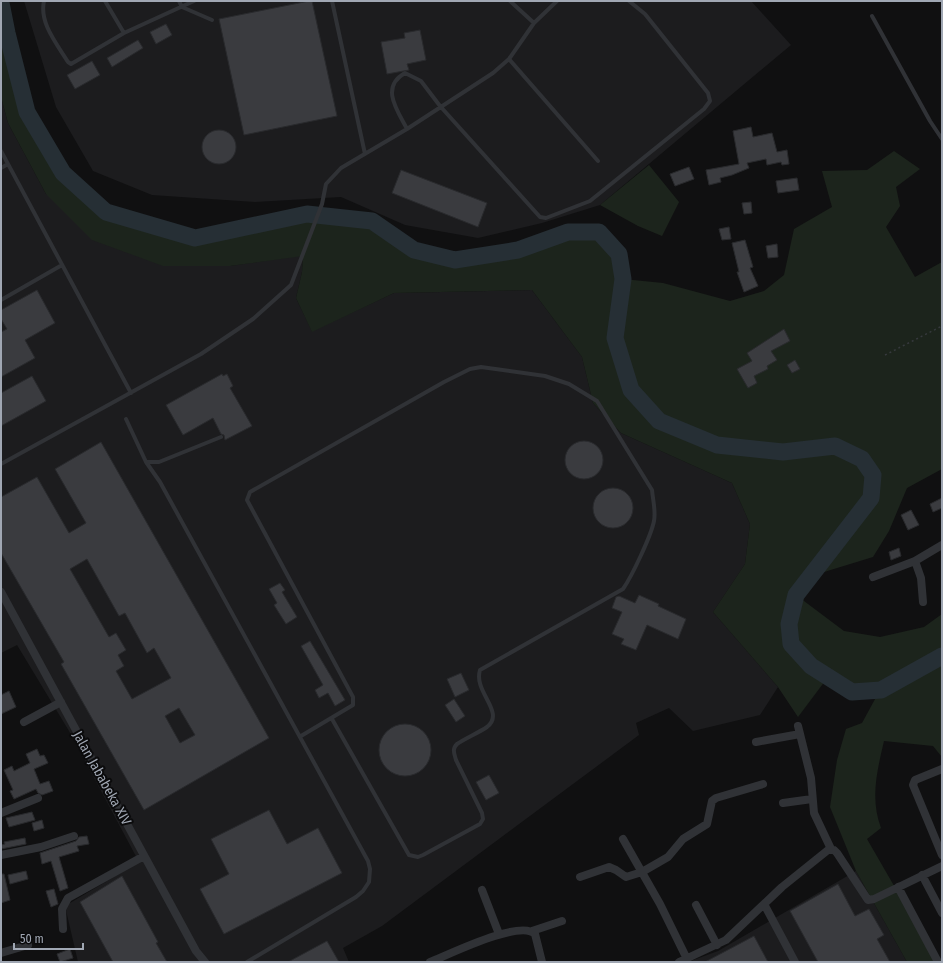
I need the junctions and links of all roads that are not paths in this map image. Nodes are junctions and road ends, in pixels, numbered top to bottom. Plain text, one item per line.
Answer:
1 (44, 1) edge
2 (105, 1) edge
3 (179, 1) edge
4 (194, 1) edge
5 (332, 1) edge
6 (510, 1) edge
7 (557, 1) edge
8 (629, 1) edge
9 (182, 7) junction
10 (872, 16) dead end
11 (212, 20) dead end
12 (534, 23) junction
13 (124, 33) junction
14 (509, 59) junction
15 (440, 106) junction
16 (407, 129) junction
17 (942, 139) edge
18 (1, 150) edge
19 (365, 154) junction
20 (598, 161) dead end
21 (8, 164) junction
22 (1, 168) edge
23 (62, 265) junction
24 (1, 300) edge
25 (131, 393) junction
26 (126, 419) dead end
27 (221, 437) dead end
28 (146, 462) junction
29 (1, 464) edge
30 (942, 545) edge
31 (915, 561) junction
32 (873, 577) dead end
33 (1, 592) edge
34 (923, 602) dead end
35 (61, 702) junction
36 (332, 719) junction
37 (24, 722) dead end
38 (301, 736) junction
39 (756, 742) dead end
40 (942, 769) edge
41 (763, 784) dead end
42 (38, 798) dead end
43 (812, 799) junction
44 (783, 803) dead end
45 (1, 813) edge
46 (74, 836) dead end
47 (623, 839) dead end
48 (831, 849) junction
49 (1, 855) edge
50 (942, 855) edge
51 (144, 856) junction
52 (942, 866) edge
53 (642, 872) junction
54 (922, 876) junction
55 (580, 877) dead end
56 (896, 888) junction
57 (482, 890) dead end
58 (764, 904) junction
59 (696, 905) dead end
60 (942, 913) edge
61 (562, 921) dead end
62 (62, 929) dead end
63 (532, 931) junction
64 (499, 934) junction
65 (28, 945) dead end
66 (717, 945) junction
67 (1, 952) edge
68 (683, 960) edge
69 (204, 962) edge
70 (247, 962) edge
71 (430, 962) edge
72 (542, 962) edge
73 (795, 962) edge
74 (938, 962) edge

1 - 13 lane
2 - 13 lane
3 - 9 lane
4 - 9 lane
5 - 19 lane
6 - 12 lane
7 - 12 lane
8 - 15 lane
9 - 11 lane
9 - 13 lane
10 - 17 lane
12 - 14 lane
14 - 15 lane
14 - 20 lane
15 - 16 lane
15 - 16 lane
16 - 19 lane
18 - 21 lane
19 - 25 lane
21 - 22 lane
21 - 23 lane
23 - 24 lane
23 - 25 lane
25 - 29 lane
26 - 28 lane
27 - 28 lane
28 - 38 lane
30 - 31 street
31 - 32 street
31 - 34 street
33 - 35 street, Jalan Jababeka XIV
35 - 37 street
35 - 51 street, Jalan Jababeka XIV
36 - 36 lane
36 - 38 lane
38 - 70 lane
39 - 43 street
40 - 50 street
41 - 53 street
42 - 45 street
43 - 44 street
43 - 48 street
46 - 49 street
47 - 53 street
48 - 56 street
48 - 58 street
51 - 62 street
51 - 69 street, Jalan Jababeka XIV
52 - 54 street
53 - 55 street
53 - 68 street
54 - 56 street
54 - 60 street
56 - 74 street
57 - 64 street
58 - 66 street
58 - 73 street
59 - 66 street
61 - 63 street
63 - 64 street
63 - 72 street
64 - 71 street
65 - 67 street
66 - 68 street

